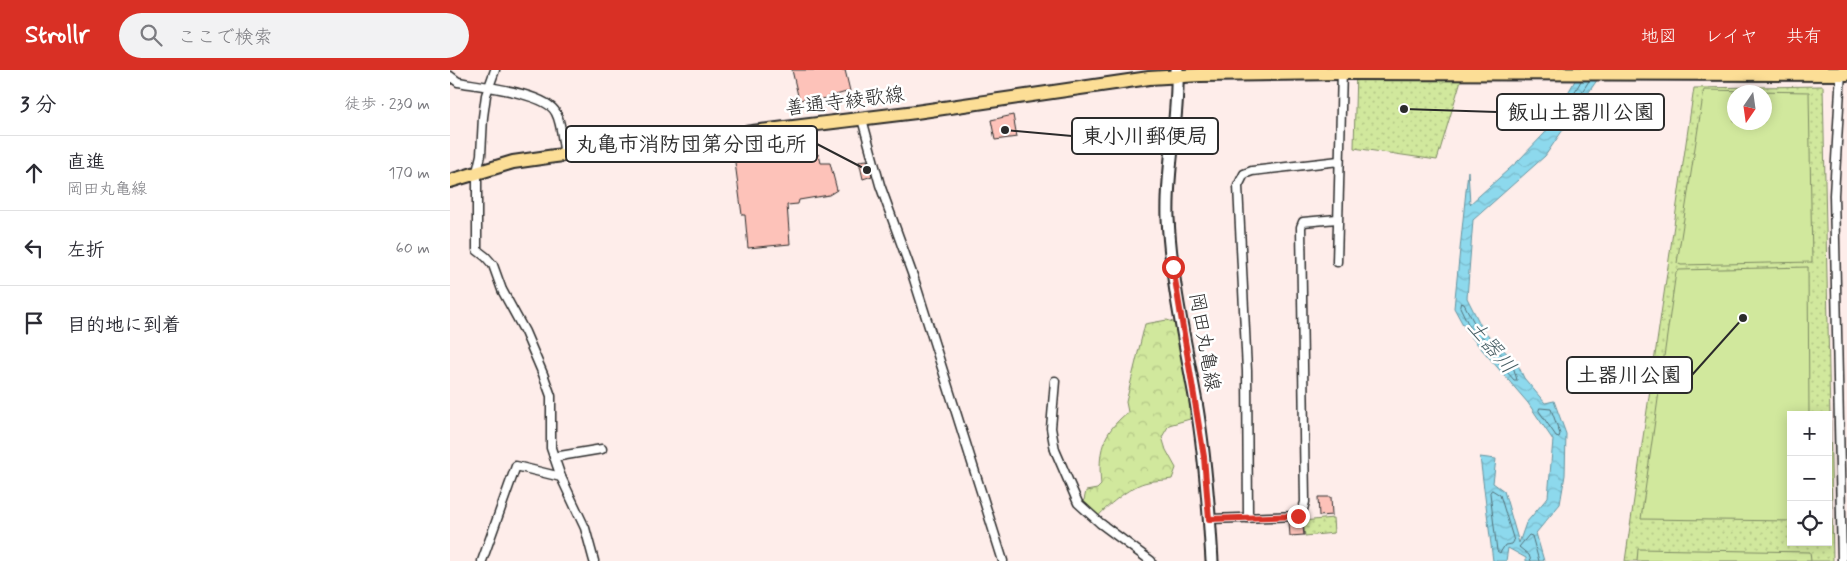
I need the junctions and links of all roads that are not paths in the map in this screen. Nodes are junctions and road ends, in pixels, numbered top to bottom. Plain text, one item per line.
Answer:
1 (495, 70) edge
2 (1342, 71) edge
3 (1843, 73) edge
4 (1177, 74) edge
5 (450, 76) edge
6 (489, 88) junction
7 (862, 119) junction
8 (565, 154) junction
9 (1339, 161) junction
10 (477, 172) junction
11 (450, 181) edge
12 (1337, 219) junction
13 (1337, 262) dead end
14 (1055, 381) dead end
15 (602, 449) dead end
16 (554, 457) junction
17 (507, 463) dead end
18 (516, 466) junction
19 (561, 477) junction
20 (1248, 518) junction
21 (1209, 519) junction
22 (482, 561) edge
23 (594, 561) edge
24 (1003, 561) edge
25 (1151, 561) edge
26 (1212, 561) edge
27 (1842, 561) edge

1 - 6 street
2 - 3 main road, 善通寺綾歌線
2 - 4 main road, 善通寺綾歌線
2 - 9 street
3 - 27 street
4 - 7 main road, 善通寺綾歌線
4 - 21 main road, 岡田丸亀線
5 - 6 street
6 - 8 street
6 - 10 street
7 - 8 main road, 善通寺綾歌線
7 - 24 street
8 - 10 main road, 善通寺綾歌線
9 - 12 street
9 - 20 street
10 - 11 main road, 善通寺綾歌線
10 - 16 street
12 - 13 street
12 - 20 street
14 - 25 street
15 - 16 street
16 - 19 street
17 - 18 street
18 - 19 street
18 - 22 street
19 - 23 street
20 - 21 street
21 - 26 main road, 岡田丸亀線

